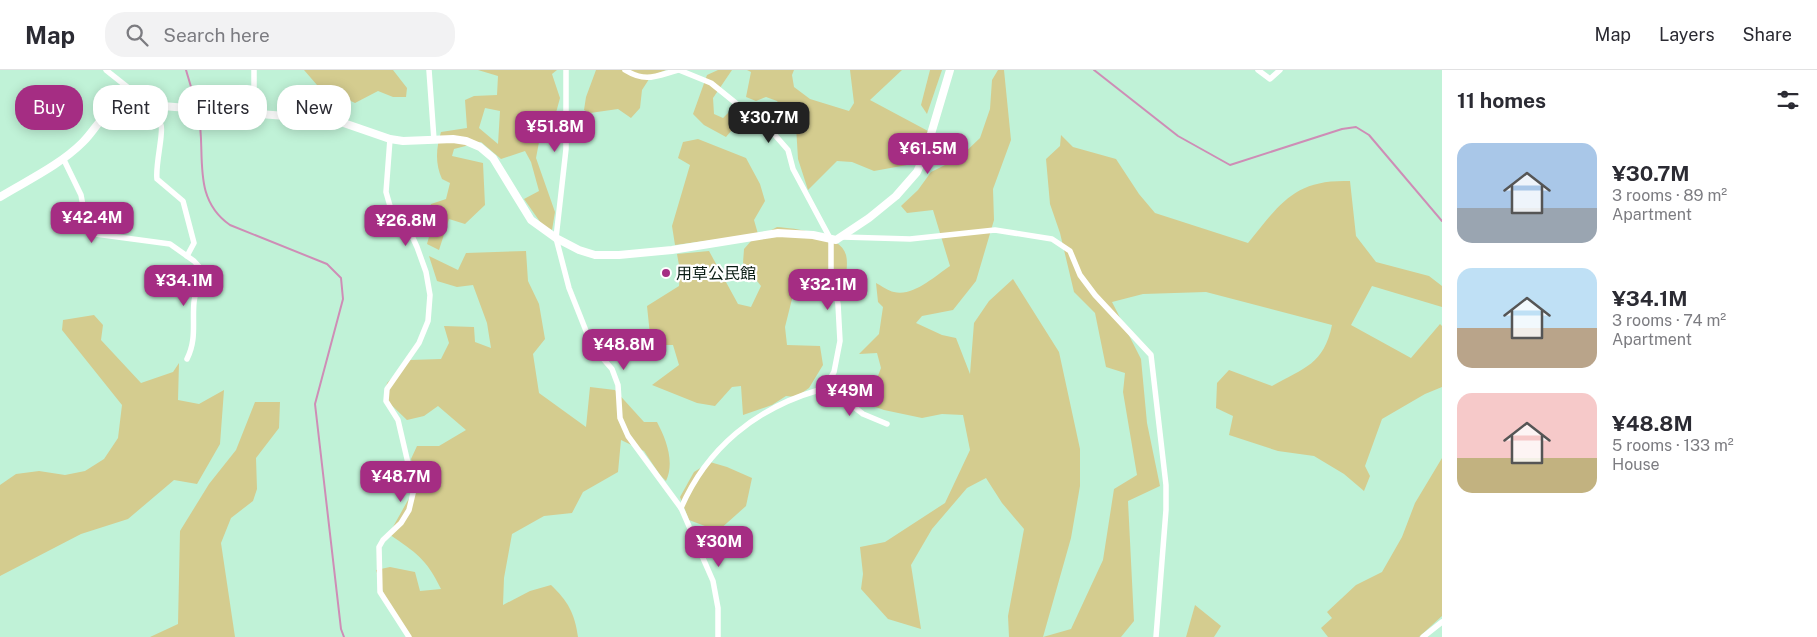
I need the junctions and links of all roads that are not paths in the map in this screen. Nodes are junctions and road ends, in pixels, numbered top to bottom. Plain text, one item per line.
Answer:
1 (106, 70) edge
2 (254, 70) edge
3 (429, 70) edge
4 (566, 70) edge
5 (626, 70) edge
6 (679, 70) edge
7 (950, 70) edge
8 (1258, 70) edge
9 (1280, 70) edge
10 (123, 85) edge
11 (254, 85) edge
12 (267, 113) edge
13 (93, 129) edge
14 (161, 130) edge
15 (390, 139) junction
16 (434, 140) junction
17 (63, 158) junction
18 (0, 197) edge
19 (843, 237) junction
20 (556, 238) junction
21 (831, 240) junction
22 (187, 256) junction
23 (187, 359) dead end
24 (826, 385) junction
25 (887, 424) dead end
26 (681, 508) junction
27 (1442, 622) edge
28 (408, 637) edge
29 (718, 637) edge
30 (1156, 637) edge
31 (1423, 637) edge

1 - 10 street
2 - 11 street
3 - 16 street
4 - 20 street
5 - 6 street
6 - 21 street
7 - 19 street
8 - 9 street
12 - 15 street
13 - 17 street
14 - 22 street
15 - 16 street
15 - 28 street
16 - 20 street
17 - 18 street
17 - 22 street
19 - 21 street
19 - 30 street
20 - 21 street
20 - 26 street
21 - 24 street
22 - 23 street
24 - 25 street
24 - 26 street
26 - 29 street
27 - 31 street

